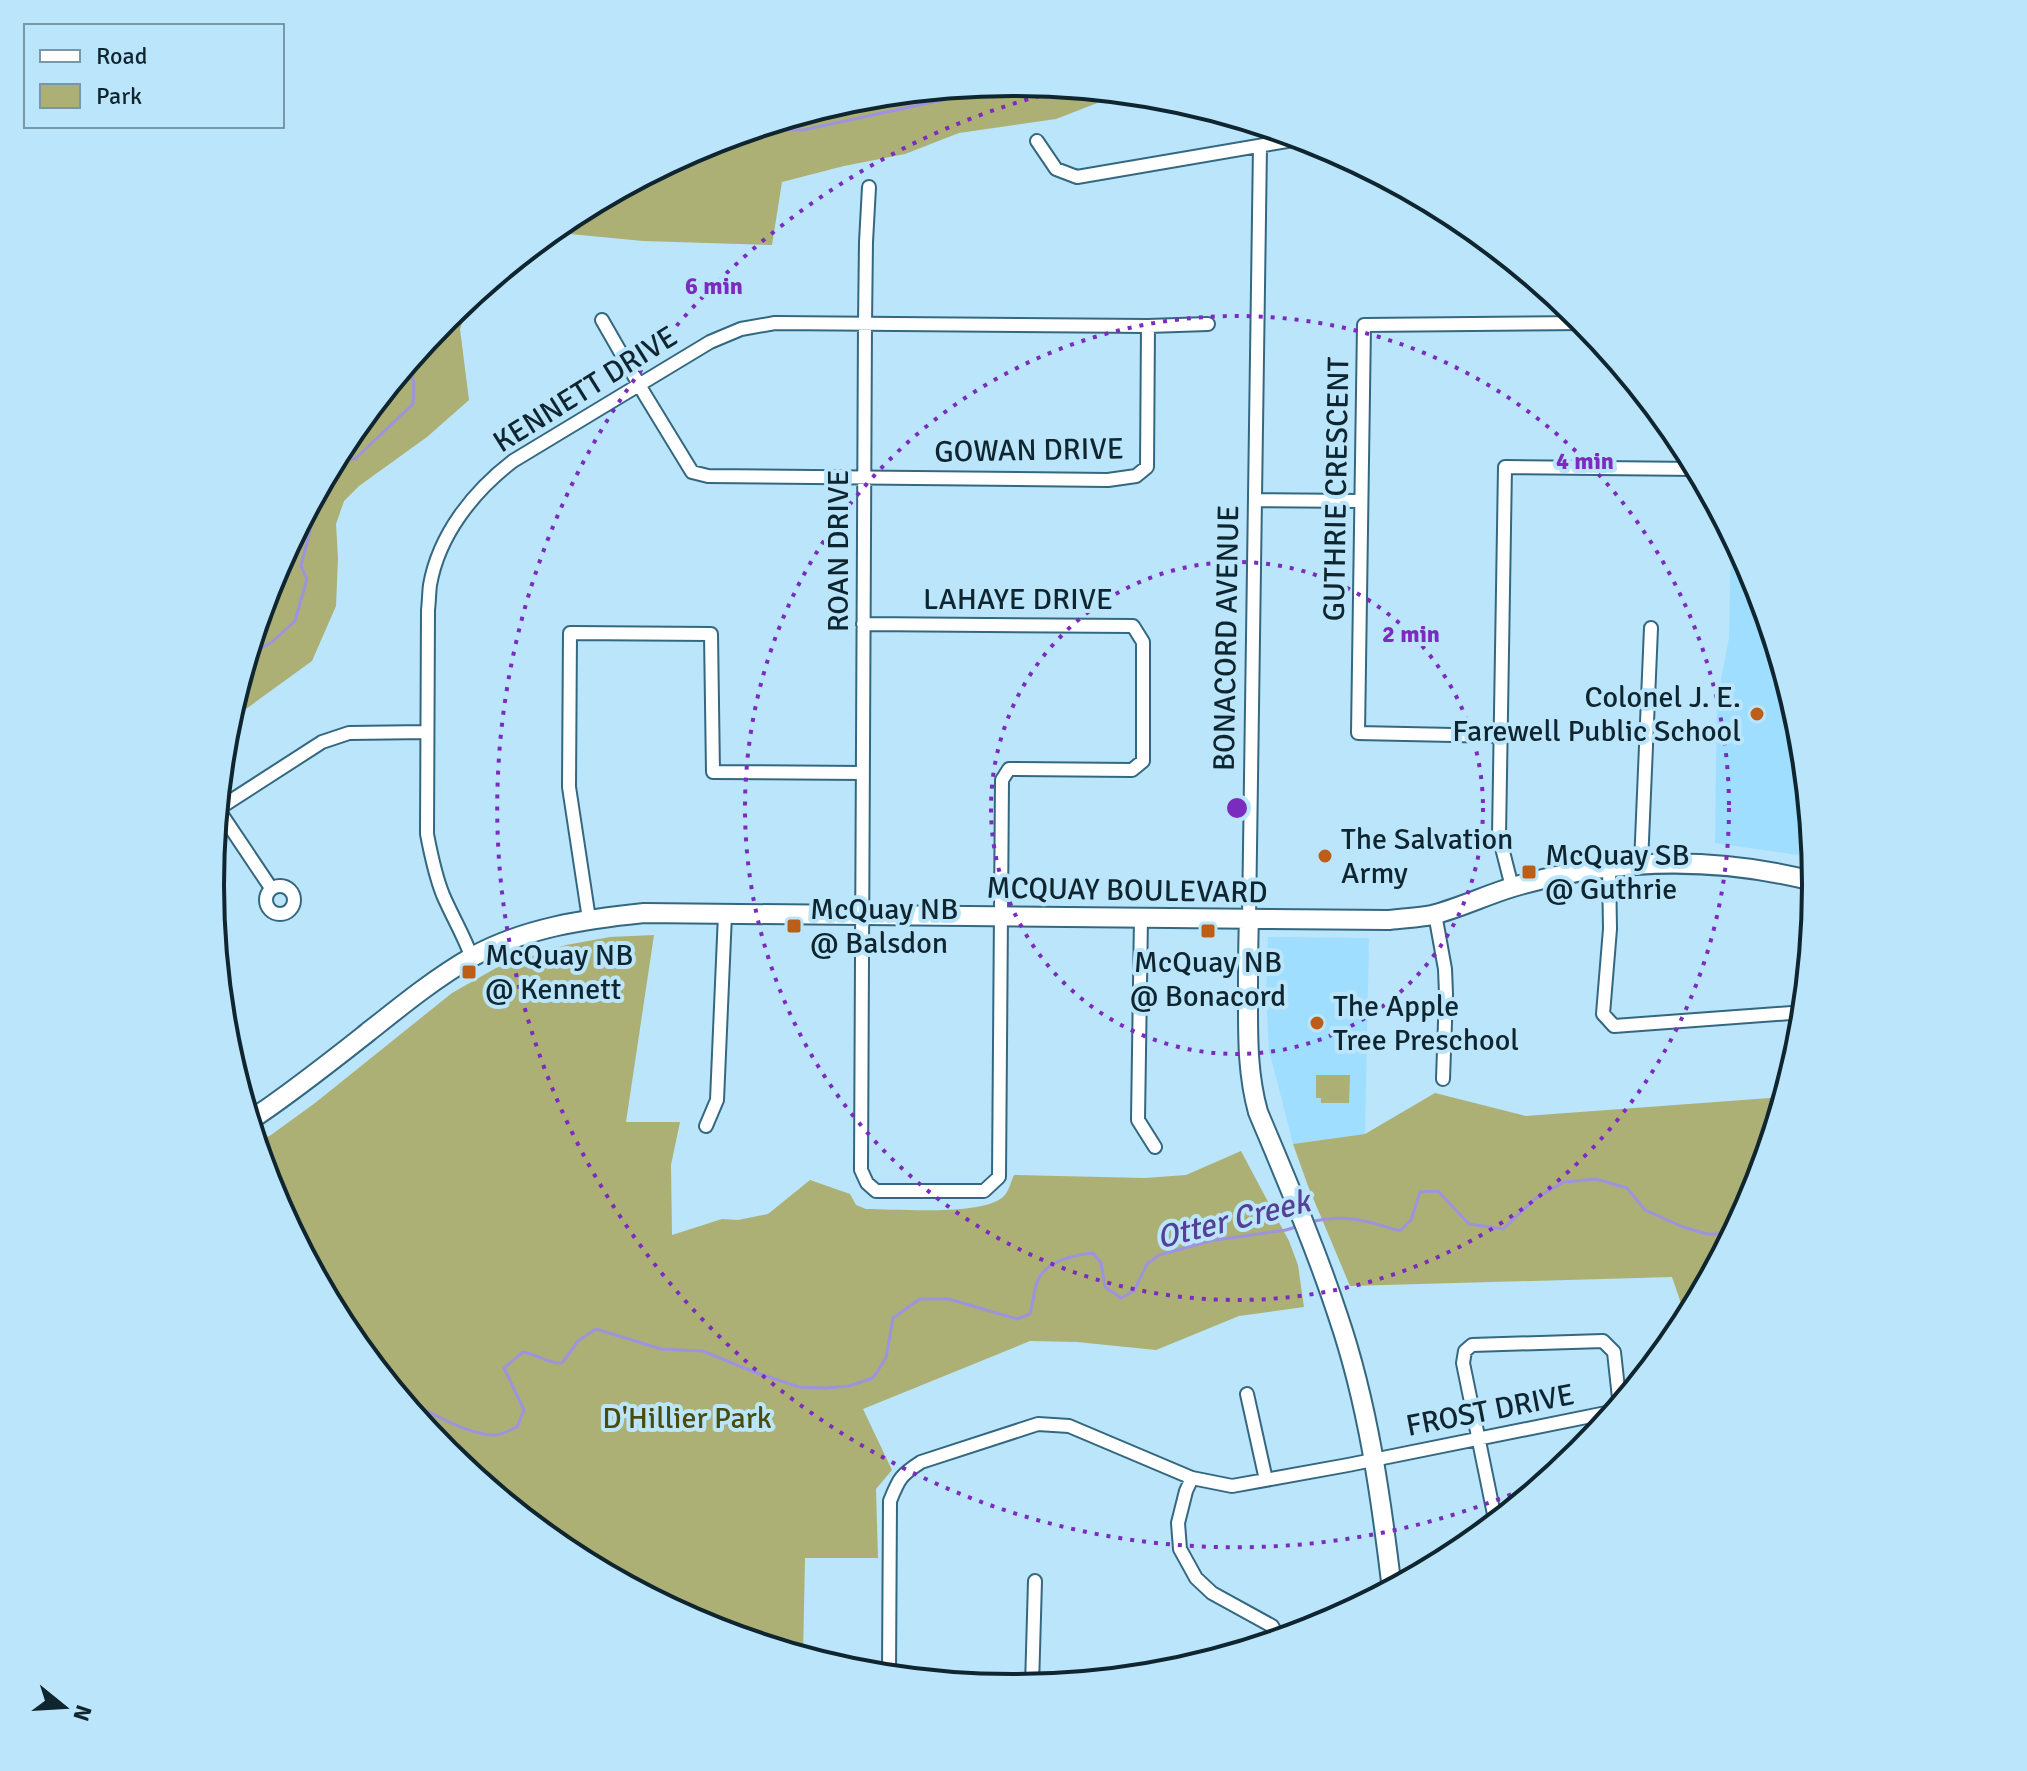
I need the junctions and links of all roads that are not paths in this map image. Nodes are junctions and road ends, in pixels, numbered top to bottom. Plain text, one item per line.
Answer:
1 (1037, 141) dead end
2 (1279, 143) edge
3 (1260, 146) junction
4 (869, 187) dead end
5 (602, 320) dead end
6 (1566, 321) edge
7 (865, 324) junction
8 (1208, 324) dead end
9 (1148, 326) junction
10 (639, 384) junction
11 (1683, 469) edge
12 (864, 476) junction
13 (1256, 500) junction
14 (1361, 501) junction
15 (863, 624) junction
16 (1651, 628) dead end
17 (427, 732) junction
18 (1501, 736) junction
19 (863, 773) junction
20 (229, 802) edge
21 (227, 823) edge
22 (1641, 864) junction
23 (1609, 867) junction
24 (1803, 879) edge
25 (1512, 887) junction
26 (271, 888) dead end
27 (725, 914) junction
28 (1435, 914) junction
29 (862, 915) junction
30 (1000, 916) junction
31 (1141, 917) junction
32 (589, 919) junction
33 (1249, 919) junction
34 (472, 958) junction
35 (1792, 1013) edge
36 (1443, 1079) dead end
37 (259, 1115) edge
38 (706, 1126) dead end
39 (1155, 1147) dead end
40 (1618, 1392) edge
41 (1247, 1394) dead end
42 (1599, 1414) edge
43 (1478, 1438) junction
44 (1375, 1460) junction
45 (1192, 1478) junction
46 (1266, 1480) junction
47 (1494, 1512) edge
48 (1391, 1579) edge
49 (1035, 1581) dead end
50 (1274, 1630) edge
51 (889, 1665) edge
52 (1032, 1674) edge

1 - 3 street
2 - 3 street
3 - 13 street, BONACORD AVENUE
4 - 7 street, ROAN DRIVE
5 - 10 street
6 - 14 street, GUTHRIE CRESCENT
7 - 9 street, KENNETT DRIVE
7 - 10 street, KENNETT DRIVE
7 - 12 street, ROAN DRIVE
8 - 9 street, KENNETT DRIVE
9 - 12 street, GOWAN DRIVE
10 - 12 street
10 - 17 street, KENNETT DRIVE
11 - 18 street
12 - 15 street, ROAN DRIVE
13 - 14 street
13 - 33 street, BONACORD AVENUE
14 - 18 street, GUTHRIE CRESCENT
15 - 19 street, ROAN DRIVE
15 - 30 street, LAHAYE DRIVE
16 - 22 street
17 - 20 street
17 - 34 street, KENNETT DRIVE
18 - 25 street
19 - 29 street, ROAN DRIVE
19 - 32 street
21 - 26 street
22 - 23 street, MCQUAY BOULEVARD
22 - 24 street, MCQUAY BOULEVARD
23 - 25 street, MCQUAY BOULEVARD
23 - 35 street
25 - 28 street, MCQUAY BOULEVARD
27 - 29 street, MCQUAY BOULEVARD
27 - 32 street, MCQUAY BOULEVARD
27 - 38 street
28 - 33 street, MCQUAY BOULEVARD
28 - 36 street
29 - 30 street, MCQUAY BOULEVARD
29 - 30 street, ROAN DRIVE
30 - 31 street, MCQUAY BOULEVARD
31 - 33 street, MCQUAY BOULEVARD
31 - 39 street
32 - 34 street, MCQUAY BOULEVARD
33 - 44 street, BONACORD AVENUE
34 - 37 street, MCQUAY BOULEVARD
40 - 43 street
41 - 46 street
42 - 43 street, FROST DRIVE
43 - 44 street, FROST DRIVE
43 - 47 street
44 - 46 street, FROST DRIVE
44 - 48 street, BONACORD AVENUE
45 - 46 street, FROST DRIVE
45 - 50 street
45 - 51 street, FROST DRIVE
49 - 52 street

